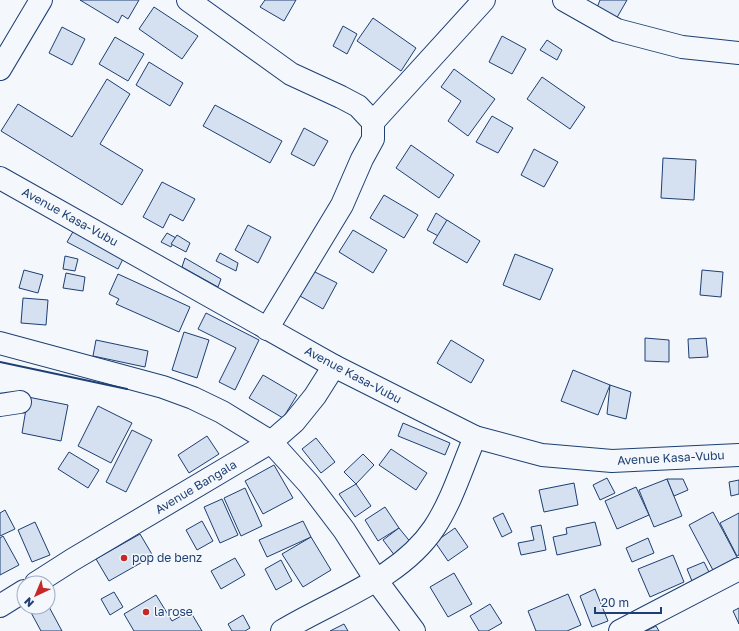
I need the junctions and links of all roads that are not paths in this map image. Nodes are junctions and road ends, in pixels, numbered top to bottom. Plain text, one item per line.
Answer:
1 (41, 0) edge
2 (188, 0) edge
3 (484, 0) edge
4 (564, 0) edge
5 (739, 53) edge
6 (0, 69) edge
7 (373, 122) junction
8 (0, 178) edge
9 (267, 329) junction
10 (0, 343) edge
11 (334, 366) junction
12 (475, 437) junction
13 (271, 442) junction
14 (739, 455) edge
15 (739, 570) edge
16 (49, 575) edge
17 (376, 580) junction
18 (16, 595) edge
19 (0, 606) edge
20 (282, 631) edge
21 (414, 631) edge
22 (620, 631) edge

1 - 6 main road
2 - 7 main road
3 - 7 main road
4 - 5 main road
7 - 9 main road
8 - 9 main road, Avenue Kasa-Vubu
9 - 11 main road, Avenue Kasa-Vubu
10 - 13 main road
11 - 12 main road, Avenue Kasa-Vubu
11 - 13 main road, Avenue Bangala
12 - 14 main road, Avenue Kasa-Vubu
12 - 17 main road
13 - 16 main road, Avenue Bangala
13 - 17 main road
15 - 22 main road
17 - 20 main road
17 - 21 main road
18 - 19 main road

